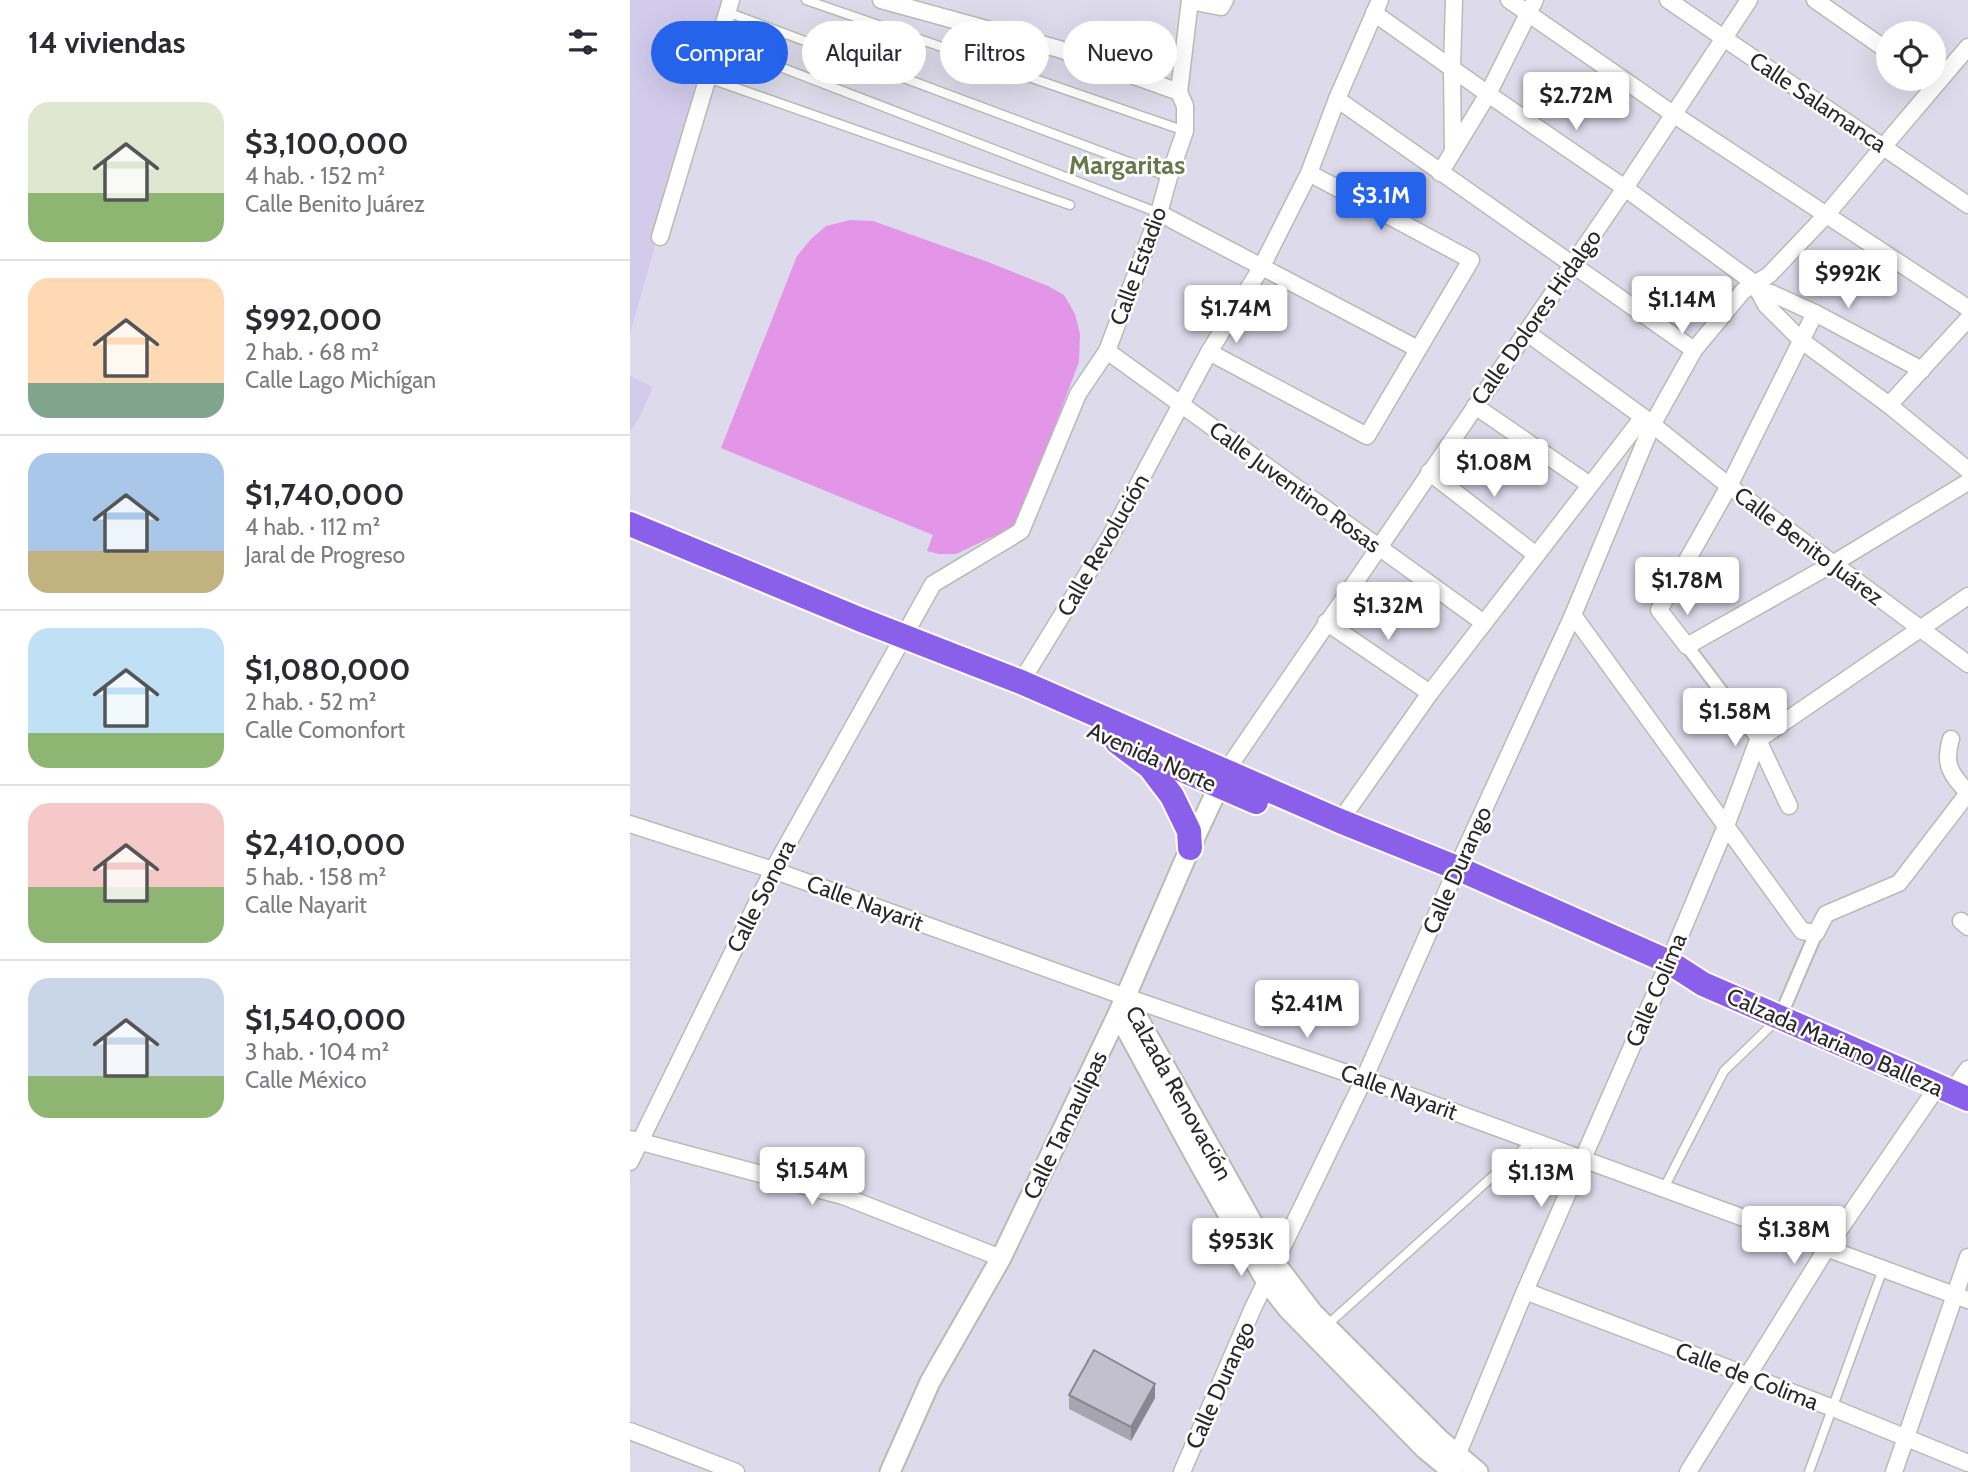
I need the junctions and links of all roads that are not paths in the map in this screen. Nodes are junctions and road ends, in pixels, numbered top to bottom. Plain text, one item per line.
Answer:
1 (806, 0) edge
2 (881, 0) edge
3 (1225, 0) edge
4 (1454, 0) edge
5 (1509, 0) edge
6 (1668, 0) edge
7 (1749, 0) edge
8 (1815, 0) edge
9 (1190, 1) edge
10 (729, 6) edge
11 (1377, 7) edge
12 (1532, 7) edge
13 (1724, 38) junction
14 (1876, 43) edge
15 (1968, 47) edge
16 (1452, 68) junction
17 (1946, 69) edge
18 (788, 70) edge
19 (706, 84) edge
20 (725, 84) edge
21 (1926, 91) edge
22 (1179, 92) junction
23 (1488, 94) junction
24 (1337, 99) junction
25 (1673, 114) junction
26 (1185, 131) junction
27 (1883, 146) junction
28 (1453, 150) junction
29 (1309, 173) junction
30 (1440, 173) junction
31 (1169, 177) junction
32 (1625, 188) junction
33 (1070, 205) dead end
34 (1968, 205) edge
35 (1159, 213) junction
36 (1828, 214) junction
37 (660, 237) dead end
38 (1572, 265) junction
39 (1261, 268) junction
40 (1756, 286) junction
41 (1968, 308) edge
42 (1815, 313) junction
43 (1968, 319) edge
44 (1526, 332) junction
45 (1802, 341) junction
46 (1419, 349) junction
47 (1107, 351) junction
48 (1694, 351) junction
49 (1209, 352) junction
50 (1922, 370) junction
51 (1181, 405) junction
52 (1889, 405) junction
53 (1475, 406) junction
54 (1647, 421) junction
55 (1968, 470) edge
56 (1429, 472) junction
57 (1968, 482) edge
58 (1590, 485) junction
59 (1729, 486) junction
60 (630, 524) edge
61 (1378, 547) junction
62 (1536, 555) junction
63 (1833, 563) junction
64 (1968, 596) edge
65 (1573, 615) junction
66 (1326, 622) junction
67 (1484, 623) junction
68 (1920, 629) junction
69 (901, 640) junction
70 (1686, 646) junction
71 (934, 661) junction
72 (1968, 664) edge
73 (1021, 682) junction
74 (1430, 693) junction
75 (1951, 738) dead end
76 (1758, 740) junction
77 (1117, 742) junction
78 (1222, 779) junction
79 (1968, 793) edge
80 (1789, 806) dead end
81 (1340, 821) junction
82 (630, 824) edge
83 (1726, 826) junction
84 (1189, 848) junction
85 (773, 870) junction
86 (1454, 875) junction
87 (1816, 933) junction
88 (1665, 969) junction
89 (1122, 1006) junction
90 (1780, 1017) junction
91 (1968, 1069) edge
92 (1364, 1079) junction
93 (1952, 1092) edge
94 (635, 1140) edge
95 (1532, 1141) junction
96 (1583, 1159) junction
97 (630, 1162) edge
98 (1664, 1188) junction
99 (1827, 1248) junction
100 (1968, 1257) edge
101 (1001, 1258) junction
102 (1275, 1263) junction
103 (1883, 1269) junction
104 (1266, 1281) junction
105 (1525, 1291) junction
106 (1962, 1297) edge
107 (1326, 1325) junction
108 (1748, 1376) junction
109 (1833, 1408) junction
110 (630, 1431) edge
111 (1905, 1438) junction
112 (1968, 1462) edge
113 (1453, 1467) edge
114 (736, 1472) edge
115 (891, 1472) edge
116 (1182, 1472) edge
117 (1478, 1472) edge
118 (1688, 1472) edge
119 (1810, 1472) edge
120 (1894, 1472) edge

1 - 26 lane
2 - 22 street
3 - 9 street
4 - 16 street
5 - 12 street
6 - 13 street, Calle Salamanca
7 - 13 street, Calle Dolores Hidalgo
8 - 14 street
9 - 22 street, Calle Estadio
10 - 31 lane
11 - 16 street
11 - 24 street, Calle Revolución
12 - 23 street
12 - 25 street
13 - 25 street, Calle Dolores Hidalgo
13 - 27 street, Calle Salamanca
15 - 17 street, Calle Durango
16 - 23 street
16 - 28 street
18 - 35 lane
19 - 37 street
20 - 33 lane
21 - 27 street, Calle Durango
22 - 26 street, Calle Estadio
23 - 28 street
23 - 32 street
24 - 29 street, Calle Revolución
24 - 30 street
25 - 32 street, Calle Dolores Hidalgo
25 - 36 street
26 - 31 street, Calle Estadio
27 - 34 street, Calle Salamanca
27 - 36 street, Calle Durango
28 - 30 street
29 - 39 street, Calle Revolución
29 - 46 street
30 - 38 street
31 - 35 street, Calle Estadio
32 - 38 street, Calle Dolores Hidalgo
32 - 40 street
35 - 39 street
35 - 47 street, Calle Estadio
36 - 40 street, Calle Durango
36 - 41 street
38 - 44 street, Calle Dolores Hidalgo
38 - 48 street
39 - 46 street
39 - 49 street, Calle Revolución
40 - 42 street
40 - 45 street
40 - 48 street, Calle Durango
42 - 45 street
42 - 50 street
43 - 50 street
44 - 53 street, Calle Dolores Hidalgo
44 - 54 street, Calle Benito Juárez
45 - 52 street
45 - 59 street
46 - 49 street
47 - 51 street, Calle Juventino Rosas
47 - 69 street, Calle Estadio
48 - 54 street, Calle Durango
49 - 51 street, Calle Revolución
50 - 52 street
51 - 61 street, Calle Juventino Rosas
51 - 73 street, Calle Revolución
52 - 55 street
53 - 56 street, Calle Dolores Hidalgo
53 - 58 street
54 - 58 street
54 - 59 street, Calle Benito Juárez
54 - 65 street, Calle Durango
56 - 61 street, Calle Dolores Hidalgo
56 - 62 street
57 - 63 street
58 - 62 street
59 - 63 street, Calle Benito Juárez
59 - 70 street
60 - 69 main road, Avenida Norte
61 - 66 street, Calle Dolores Hidalgo
61 - 67 street, Calle Juventino Rosas
62 - 67 street
63 - 68 street, Calle Benito Juárez
63 - 70 street
64 - 68 street
65 - 83 street
65 - 86 street, Calle Durango
66 - 74 street
66 - 78 street, Calle Dolores Hidalgo
67 - 74 street
68 - 72 street, Calle Benito Juárez
68 - 76 street
69 - 71 main road, Avenida Norte
69 - 73 main road, Avenida Norte
69 - 85 street, Calle Sonora
70 - 76 street
71 - 73 main road
71 - 77 main road, Avenida Norte
73 - 78 main road, Avenida Norte
74 - 81 street
75 - 79 street
76 - 80 street
76 - 83 street, Calle Colima
77 - 78 main road, Avenida Norte
77 - 84 main road
78 - 81 main road, Avenida Norte
78 - 84 street, Calle Tamaulipas
78 - 86 main road, Avenida Norte
79 - 87 street
81 - 86 main road, Avenida Norte
82 - 85 street, Calle Nayarit
83 - 87 street
83 - 88 street, Calle Colima
84 - 89 street, Calle Tamaulipas
85 - 89 street, Calle Nayarit
85 - 94 street, Calle Sonora
86 - 88 main road, Calzada Mariano Balleza
86 - 92 street, Calle Durango
87 - 90 street
88 - 90 main road, Calzada Mariano Balleza
88 - 96 street, Calle Colima
89 - 92 street, Calle Nayarit
89 - 101 street, Calle Tamaulipas
89 - 102 street, Calzada Renovación
89 - 104 street, Calzada Renovación
90 - 93 main road, Calzada Mariano Balleza
90 - 98 lane
91 - 93 street
92 - 95 street, Calle Nayarit
92 - 102 street, Calle Durango
93 - 99 street
94 - 97 street, Calle Sonora
94 - 101 street
95 - 96 street, Calle Nayarit
95 - 107 lane
96 - 98 street, Calle Nayarit
96 - 105 street, Calle Colima
98 - 99 street, Calle Nayarit
99 - 103 street, Calle Nayarit
99 - 108 street
100 - 106 street
101 - 115 street, Calle Tamaulipas
102 - 104 street, Calle Durango
102 - 107 street, Calzada Renovación
103 - 106 street, Calle Nayarit
103 - 109 lane
104 - 113 street, Calzada Renovación
104 - 116 street, Calle Durango
105 - 108 street, Calle de Colima
105 - 113 street, Calle Colima
106 - 111 street
107 - 113 street, Calzada Renovación
108 - 109 street, Calle de Colima
108 - 118 street
109 - 111 street, Calle de Colima
109 - 119 lane
110 - 114 street
111 - 112 street, Calle de Colima
111 - 120 street
113 - 117 street, Calzada Renovación

